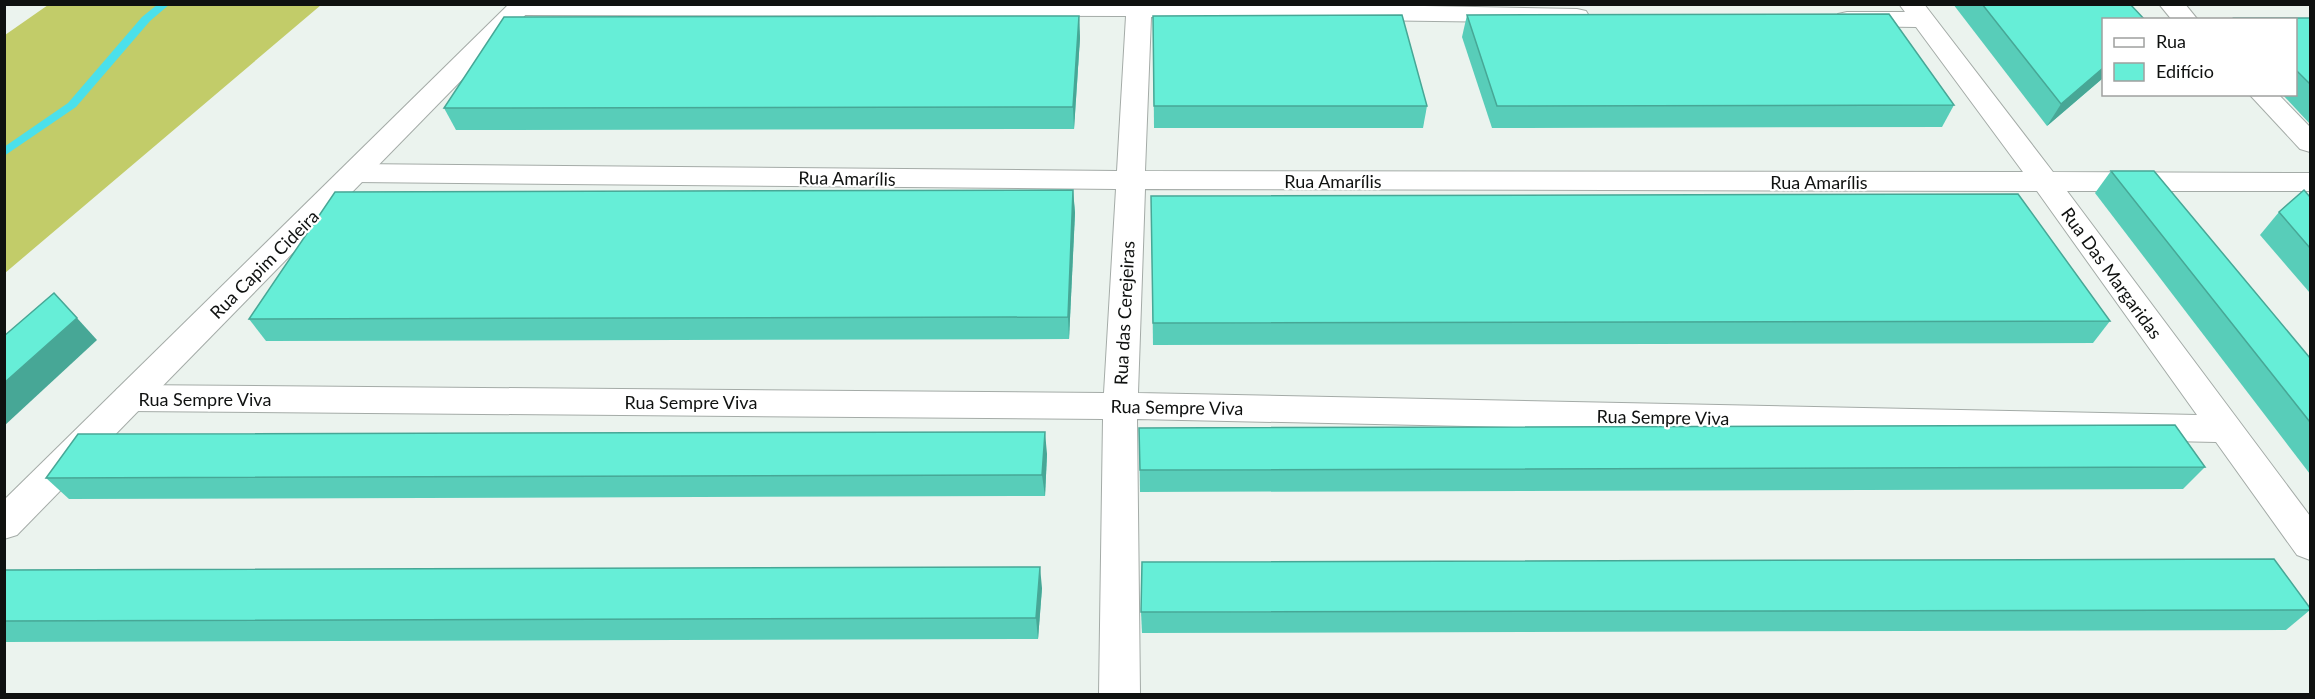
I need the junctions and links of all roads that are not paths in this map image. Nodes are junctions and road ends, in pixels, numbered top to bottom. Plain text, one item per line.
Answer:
1 (2171, 4) edge
2 (522, 6) edge
3 (1138, 7) edge
4 (1917, 13) edge
5 (1602, 16) edge
6 (2184, 18) edge
7 (1828, 19) edge
8 (2264, 96) edge
9 (2310, 143) edge
10 (355, 173) junction
11 (1130, 180) junction
12 (2310, 182) edge
13 (2046, 183) junction
14 (129, 398) junction
15 (1120, 406) junction
16 (2225, 429) junction
17 (4, 524) edge
18 (2310, 544) edge
19 (1119, 694) edge

1 - 6 street
2 - 3 street
2 - 10 street, Rua Capim Cideira
3 - 5 street
3 - 11 street, Rua das Cerejeiras
4 - 7 street
4 - 13 street, Rua Das Margaridas
8 - 9 street
10 - 11 street, Rua Amarílis
10 - 14 street, Rua Capim Cideira
11 - 13 street, Rua Amarílis
11 - 15 street, Rua das Cerejeiras
12 - 13 street, Rua Amarílis
13 - 16 street, Rua Das Margaridas
14 - 15 street, Rua Sempre Viva
14 - 17 street, Rua Capim Cideira
15 - 16 street, Rua Sempre Viva
15 - 19 street, Rua das Cerejeiras
16 - 18 street, Rua Das Margaridas

